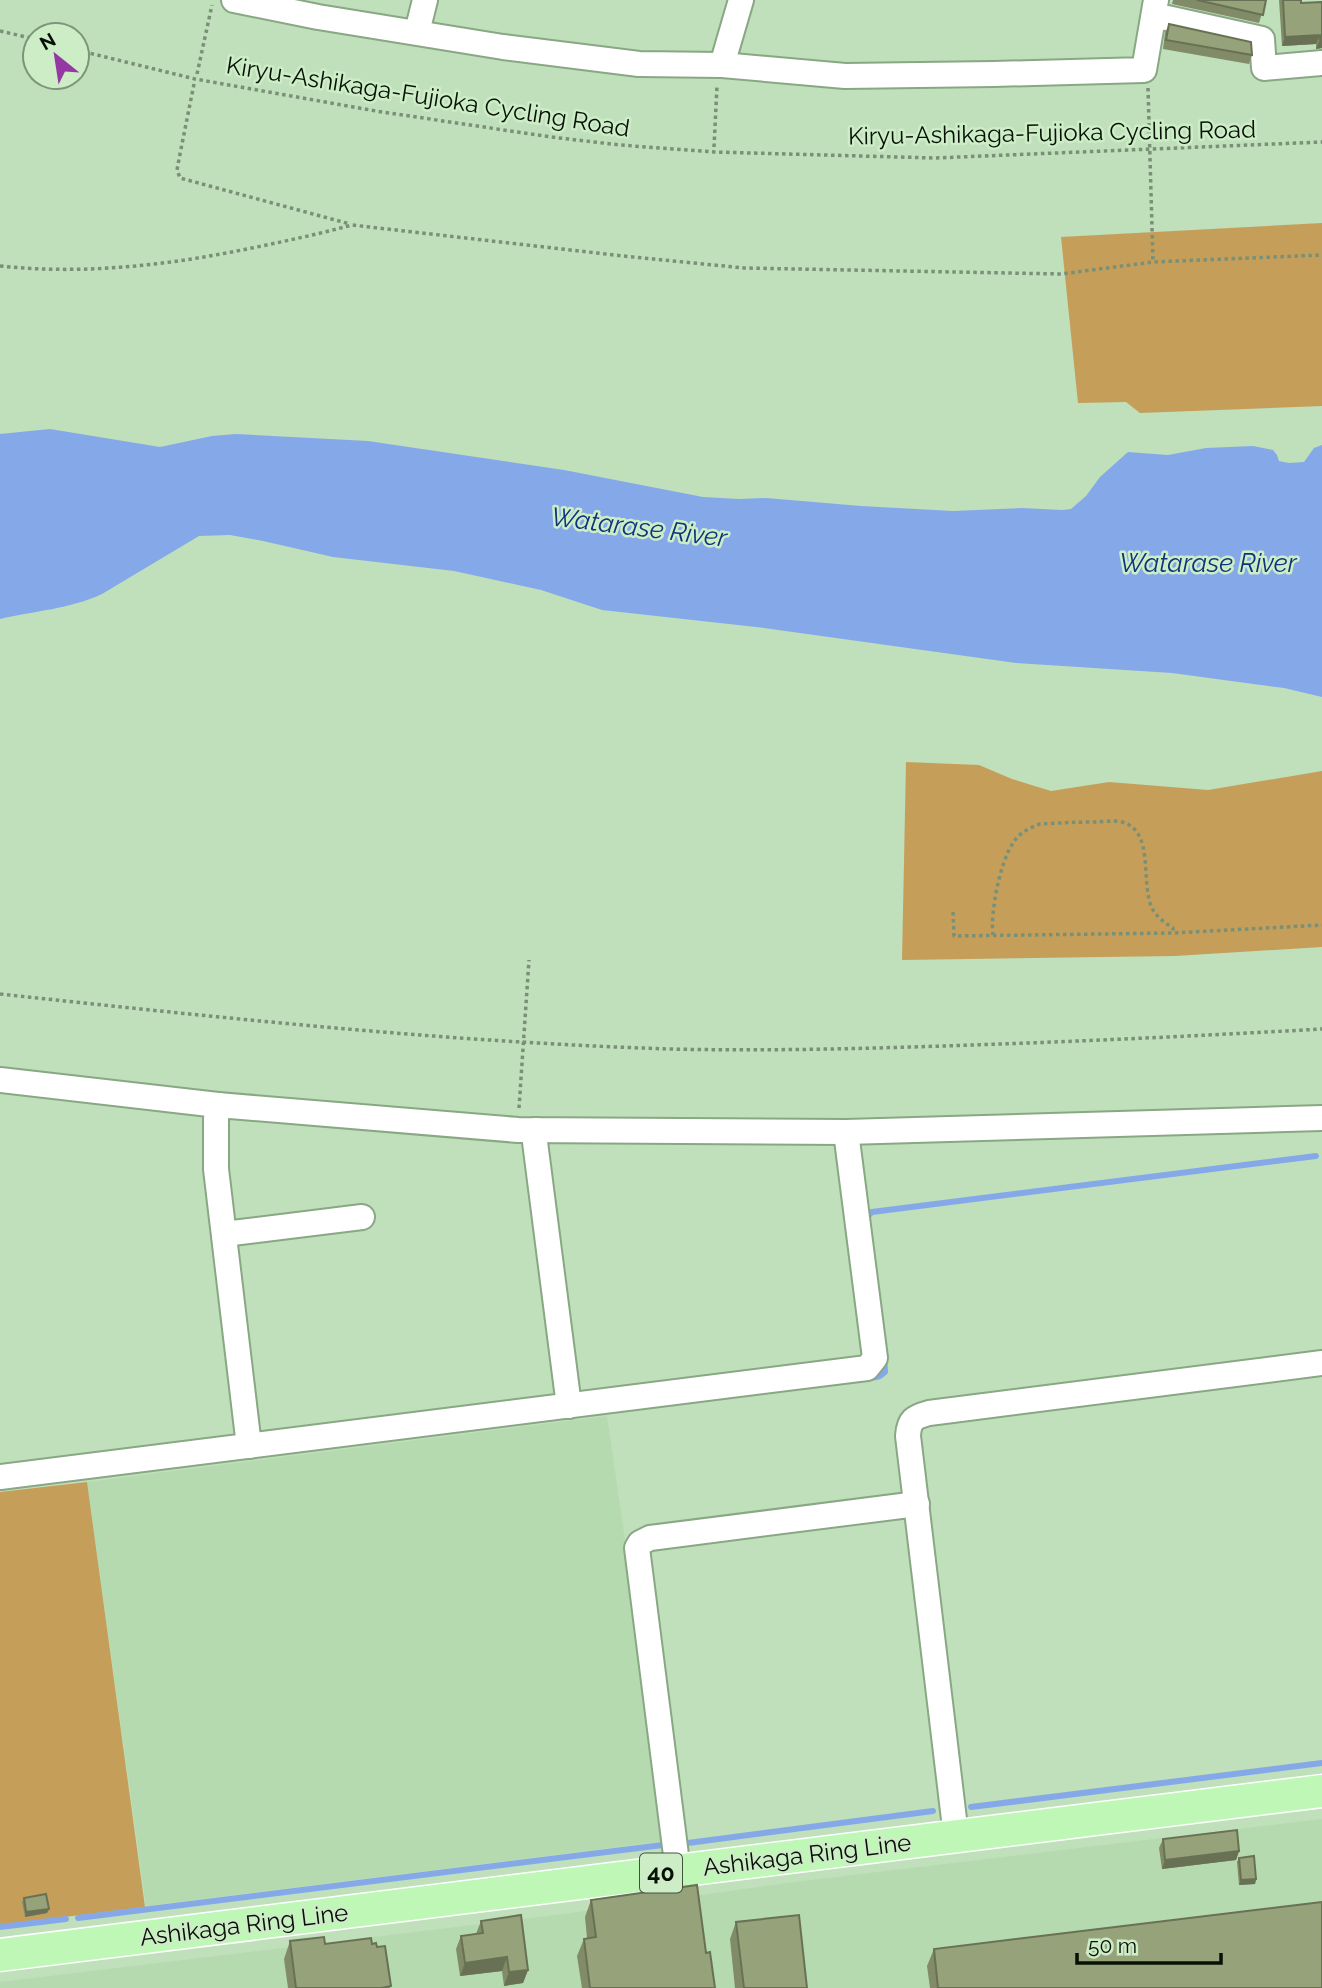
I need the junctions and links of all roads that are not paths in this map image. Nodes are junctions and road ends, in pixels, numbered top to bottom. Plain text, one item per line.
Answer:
1 (425, 0) edge
2 (741, 0) edge
3 (223, 3) edge
4 (1155, 9) edge
5 (416, 32) junction
6 (1322, 63) edge
7 (720, 77) junction
8 (0, 1080) edge
9 (218, 1105) junction
10 (1322, 1118) edge
11 (536, 1130) junction
12 (846, 1132) junction
13 (362, 1217) dead end
14 (224, 1234) junction
15 (1322, 1363) edge
16 (569, 1406) junction
17 (249, 1446) junction
18 (0, 1477) edge
19 (916, 1504) junction
20 (1322, 1791) edge
21 (956, 1836) junction
22 (678, 1871) junction
23 (0, 1955) edge

1 - 5 street
2 - 7 street
3 - 5 street
4 - 6 street
4 - 7 street
5 - 7 street
8 - 9 street
9 - 11 street
9 - 14 street
10 - 12 street
11 - 12 street
11 - 16 street
12 - 16 street
13 - 14 street
14 - 17 street
15 - 19 street
16 - 17 street
17 - 18 street
19 - 21 street
19 - 22 street
20 - 21 main road, Ashikaga Ring Line / 40
21 - 22 main road, Ashikaga Ring Line / 40
22 - 23 main road, Ashikaga Ring Line / 40

